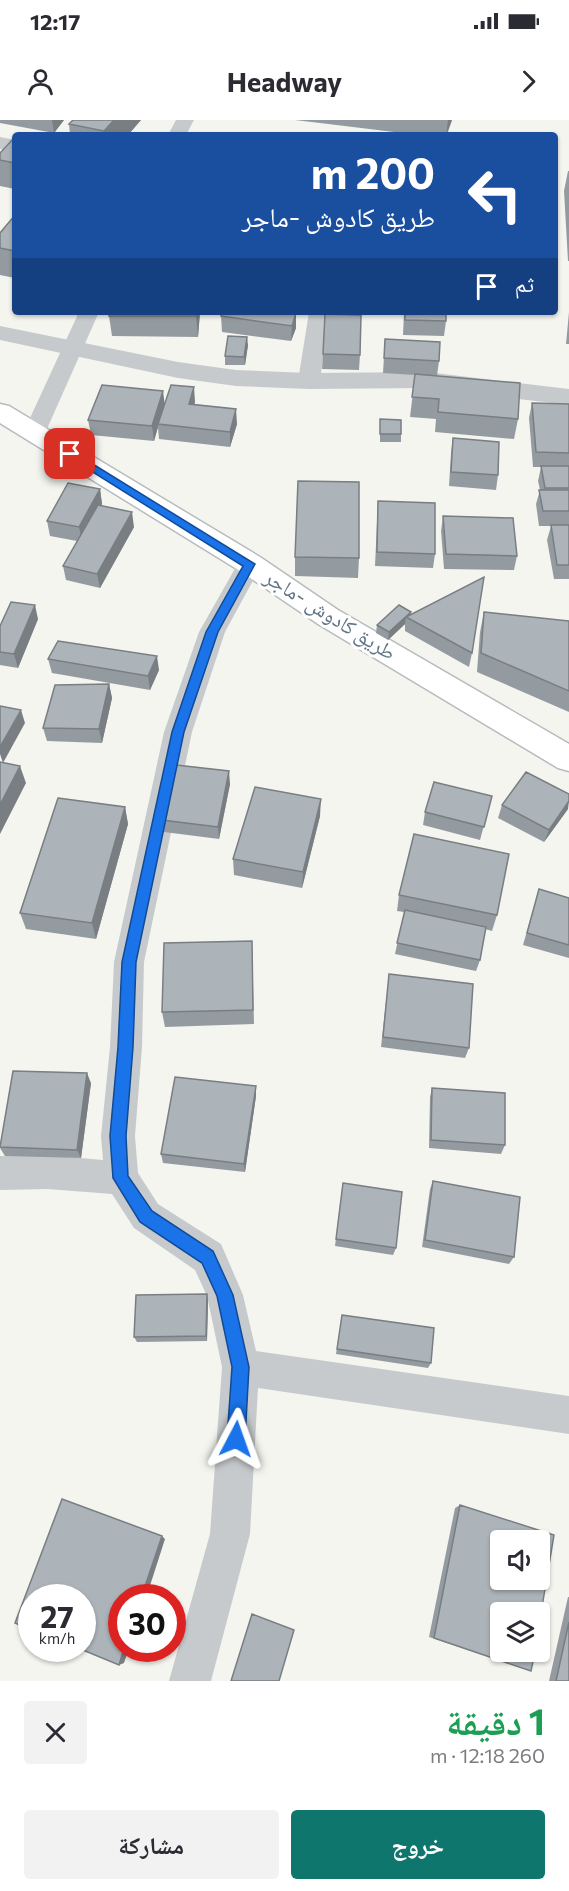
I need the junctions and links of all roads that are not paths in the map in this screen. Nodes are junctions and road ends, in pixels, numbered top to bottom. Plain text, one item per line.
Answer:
1 (88, 315) edge
2 (319, 315) edge
3 (0, 333) edge
4 (72, 347) junction
5 (309, 381) junction
6 (569, 397) edge
7 (0, 412) edge
8 (35, 431) junction
9 (250, 564) junction
10 (569, 759) edge
11 (0, 1173) edge
12 (121, 1178) junction
13 (241, 1367) junction
14 (569, 1415) edge
15 (190, 1681) edge

1 - 4 street
2 - 5 street
3 - 4 street
4 - 5 street
4 - 8 street
5 - 6 street
7 - 8 highway, طريق كادوش -ماجر
8 - 9 highway, طريق كادوش -ماجر
9 - 10 highway, طريق كادوش -ماجر
9 - 12 street
11 - 12 street
12 - 13 street
13 - 14 street
13 - 15 street

